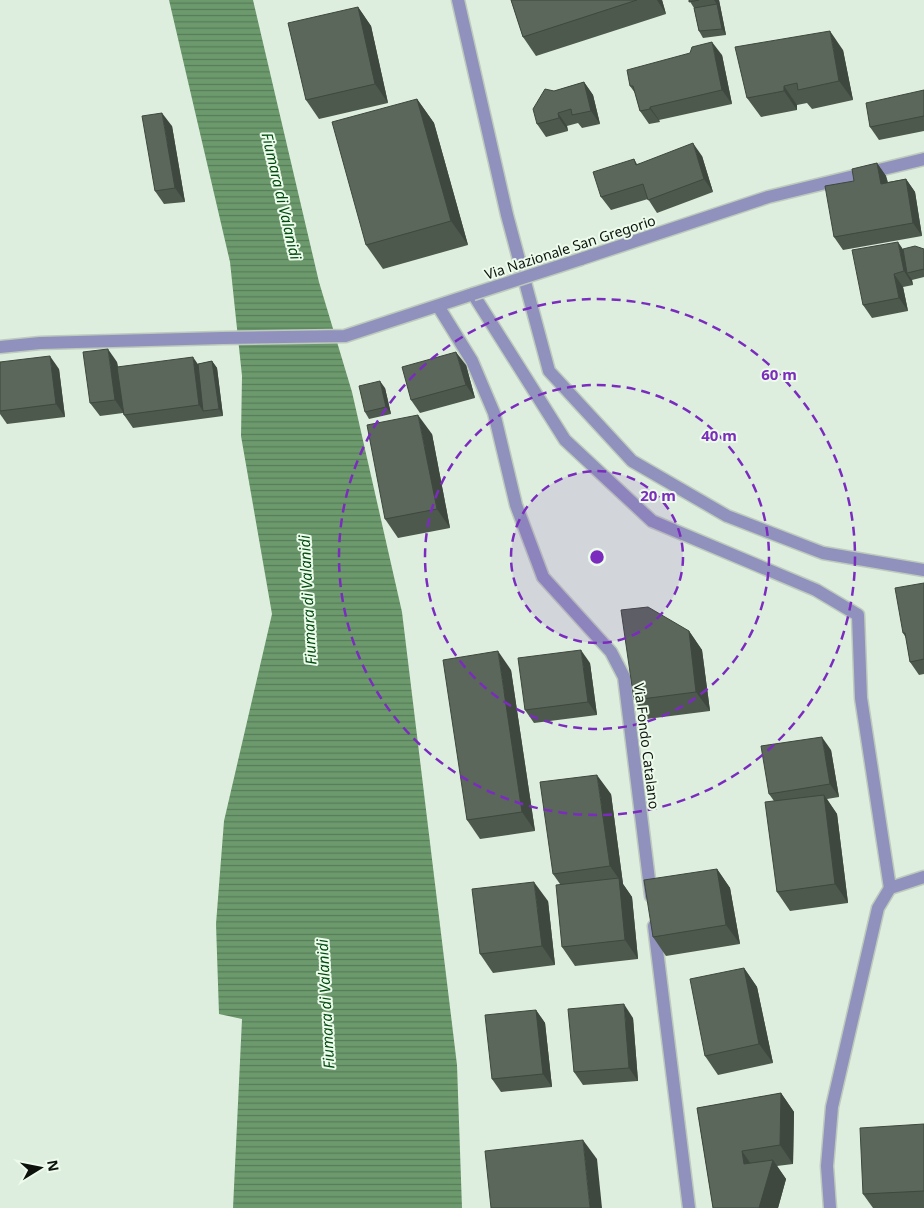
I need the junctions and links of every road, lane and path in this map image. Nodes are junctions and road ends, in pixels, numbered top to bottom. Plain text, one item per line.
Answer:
1 (458, 0) edge
2 (924, 159) edge
3 (473, 294) junction
4 (438, 306) junction
5 (0, 347) edge
6 (924, 570) edge
7 (924, 877) edge
8 (890, 888) junction
9 (689, 1208) edge
10 (830, 1208) edge

1 - 6 street
2 - 3 street, Via Nazionale San Gregorio, bridge
3 - 4 street, Via Nazionale San Gregorio
3 - 8 street
4 - 5 street, Via Nazionale San Gregorio
4 - 9 street, Via Fondo Catalano
7 - 8 street
8 - 10 street

